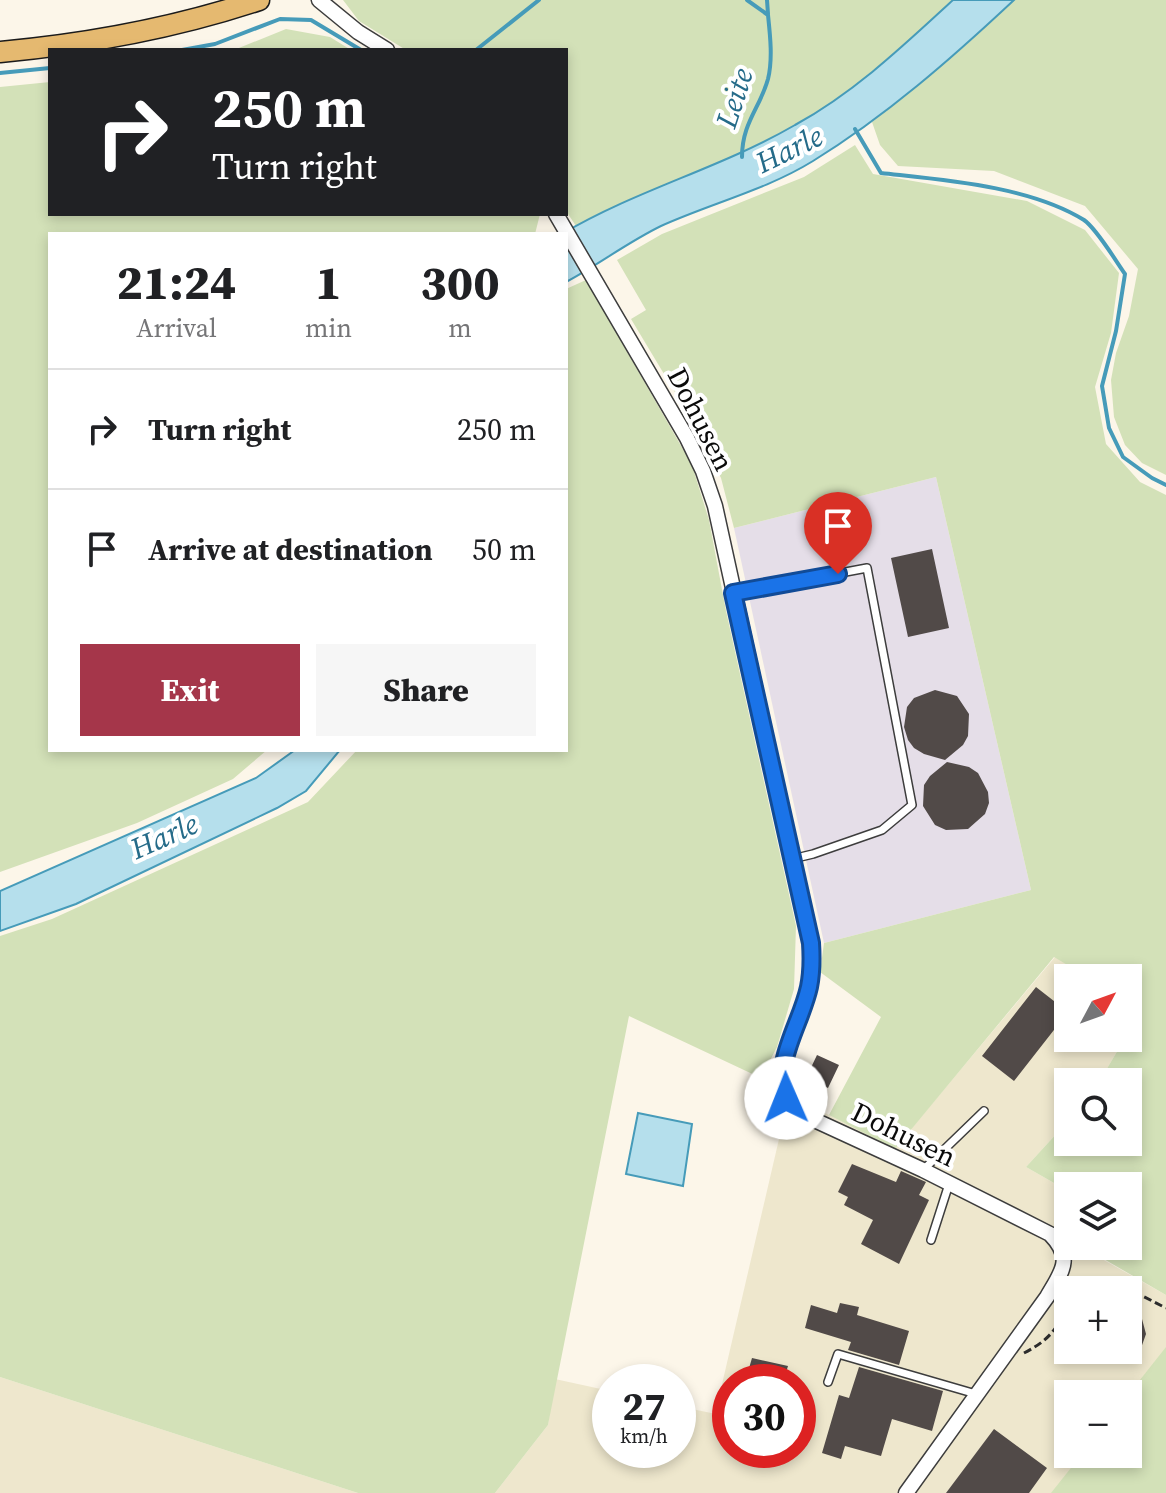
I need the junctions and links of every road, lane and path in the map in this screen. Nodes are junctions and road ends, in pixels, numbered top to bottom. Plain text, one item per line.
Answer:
1 (259, 0) edge
2 (319, 0) edge
3 (384, 48) edge
4 (0, 52) edge
5 (568, 234) edge
6 (733, 593) junction
7 (792, 859) junction
8 (984, 1111) dead end
9 (923, 1170) junction
10 (949, 1184) junction
11 (931, 1240) dead end
12 (1142, 1296) edge
13 (1166, 1308) edge
14 (1054, 1332) edge
15 (1009, 1353) junction
16 (828, 1382) dead end
17 (979, 1394) junction
18 (906, 1493) edge

1 - 4 main road
2 - 3 street
5 - 6 street, Dohusen
6 - 7 street, Dohusen
6 - 7 lane
7 - 9 street, Dohusen
8 - 9 lane
9 - 10 street, Dohusen
10 - 11 lane
10 - 15 street, Dohusen
12 - 13 path
14 - 15 path
15 - 17 street, Dohusen
16 - 17 lane
17 - 18 street, Dohusen

